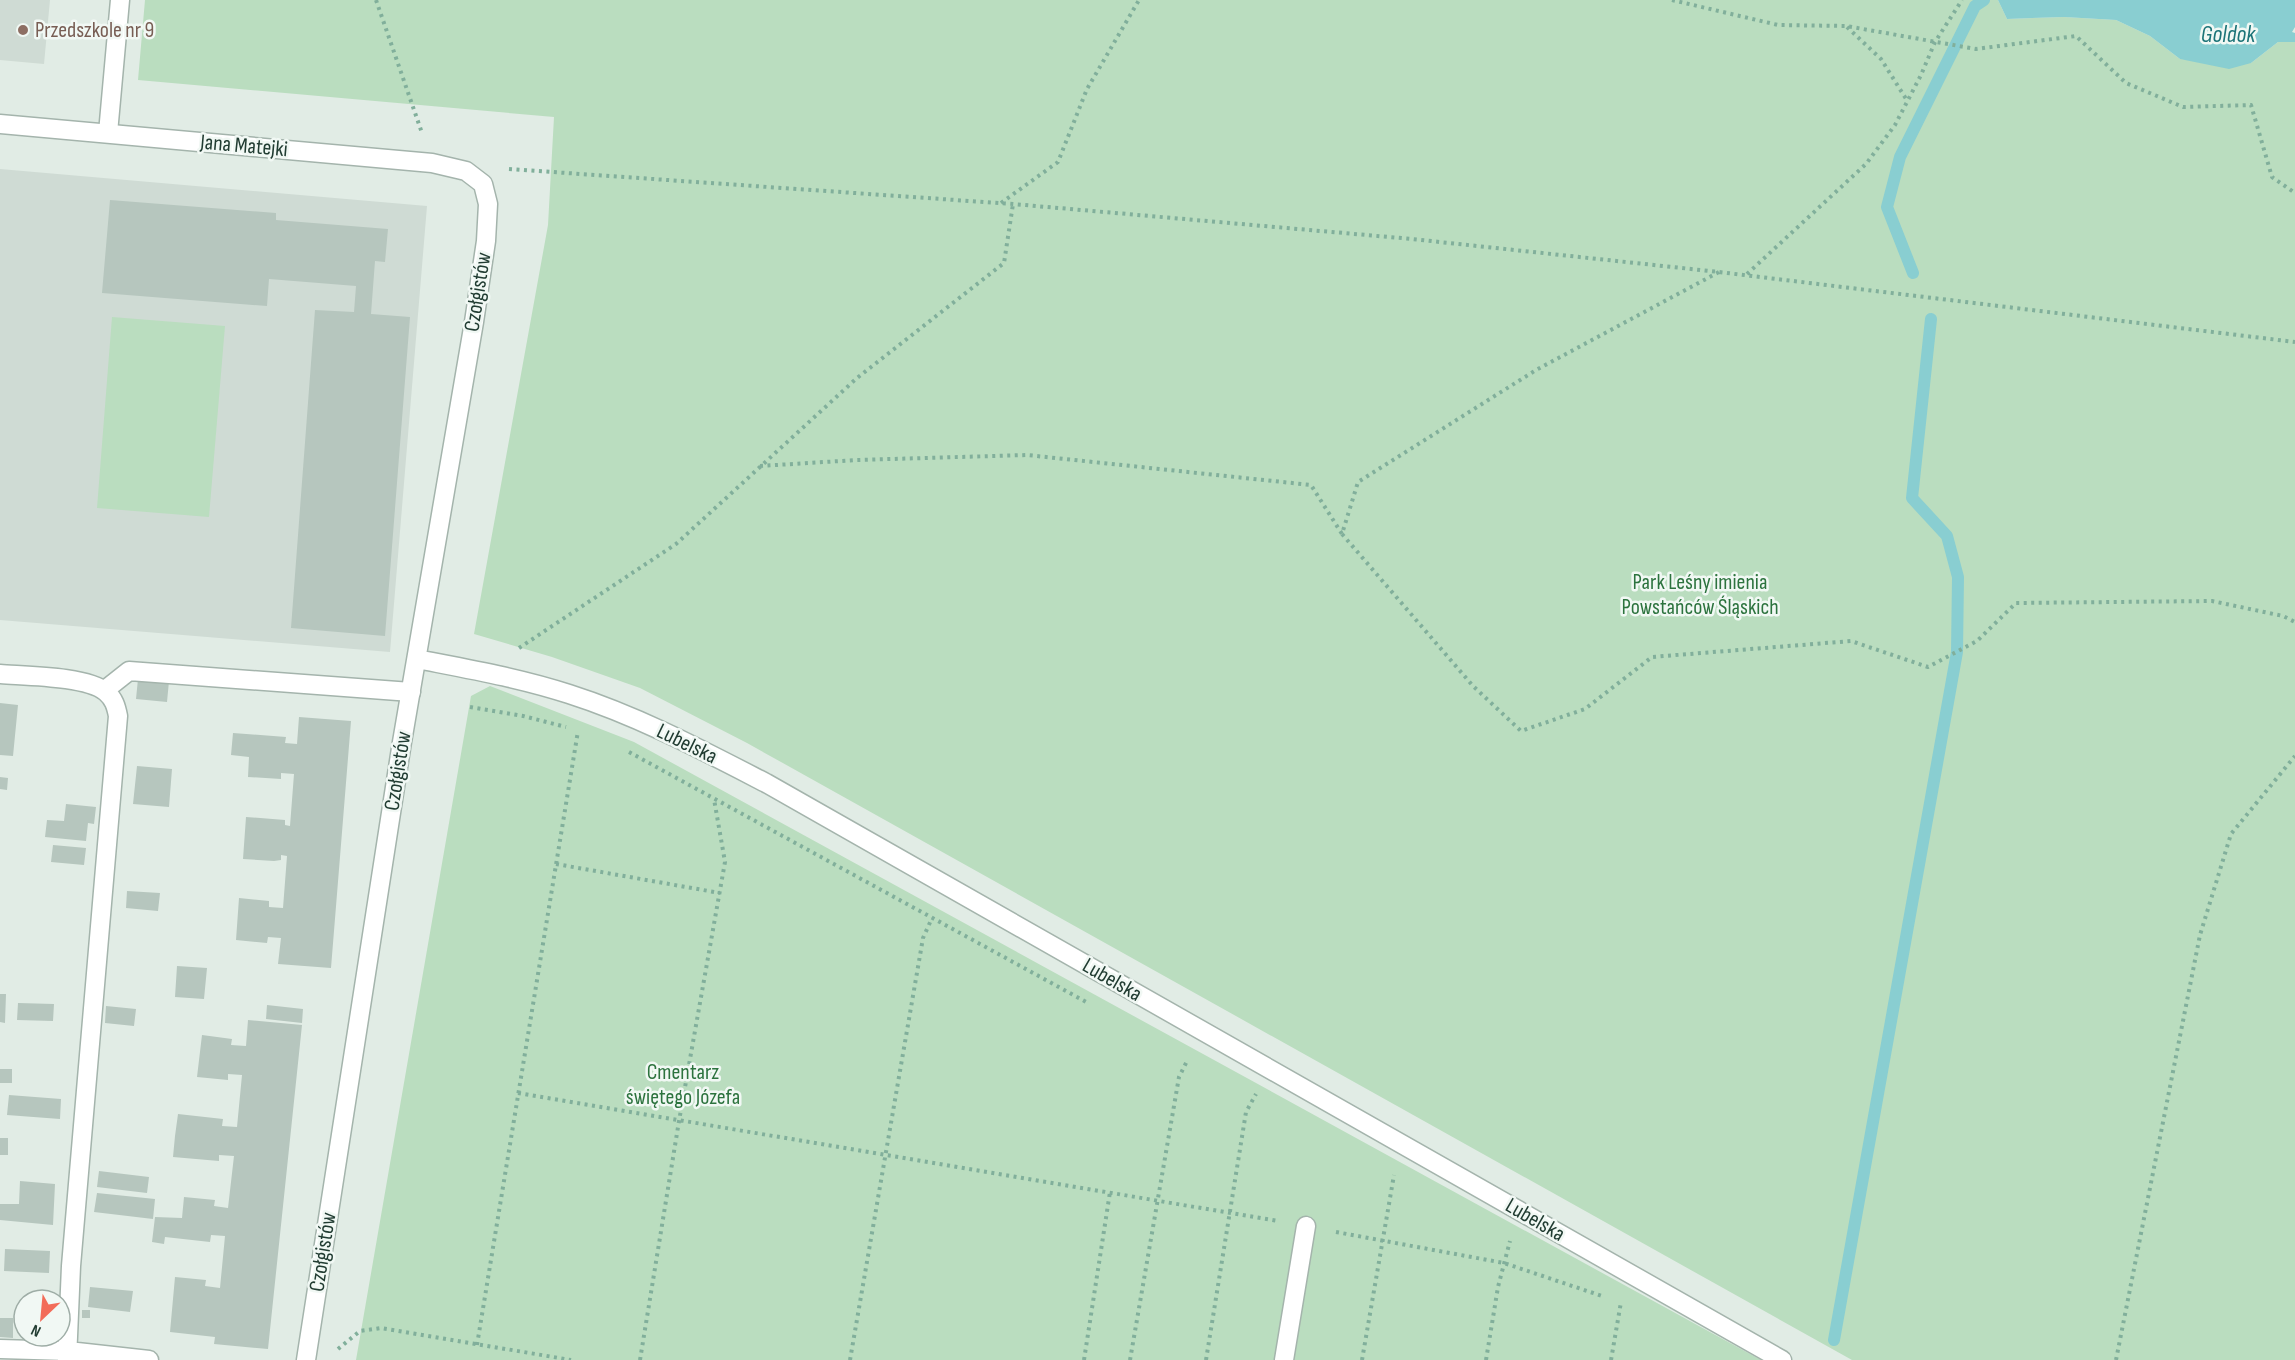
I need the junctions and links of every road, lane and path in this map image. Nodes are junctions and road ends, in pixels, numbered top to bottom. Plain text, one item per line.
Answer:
1 (120, 0) edge
2 (376, 0) edge
3 (1139, 0) edge
4 (1672, 0) edge
5 (1962, 0) edge
6 (1846, 26) junction
7 (1935, 42) junction
8 (1908, 102) junction
9 (0, 124) edge
10 (108, 133) junction
11 (432, 163) junction
12 (483, 184) junction
13 (2295, 193) edge
14 (1000, 204) junction
15 (1013, 204) junction
16 (1719, 272) junction
17 (1746, 275) junction
18 (2295, 342) edge
19 (760, 466) junction
20 (1342, 534) junction
21 (2295, 622) edge
22 (417, 659) junction
23 (483, 672) junction
24 (0, 674) edge
25 (105, 690) junction
26 (411, 692) junction
27 (470, 706) dead end
28 (578, 731) junction
29 (589, 735) dead end
30 (620, 748) dead end
31 (2295, 756) edge
32 (714, 799) junction
33 (556, 864) junction
34 (720, 893) junction
35 (932, 918) junction
36 (1096, 1008) dead end
37 (1178, 1053) dead end
38 (1188, 1059) junction
39 (1198, 1064) dead end
40 (1246, 1089) dead end
41 (518, 1093) junction
42 (1256, 1094) junction
43 (1266, 1100) dead end
44 (679, 1120) junction
45 (884, 1156) junction
46 (1395, 1169) dead end
47 (1110, 1192) junction
48 (1159, 1199) junction
49 (1231, 1212) junction
50 (1306, 1226) junction
51 (1512, 1231) dead end
52 (1382, 1241) junction
53 (1504, 1263) junction
54 (477, 1345) junction
55 (0, 1349) edge
56 (334, 1353) dead end
57 (67, 1356) edge
58 (149, 1360) edge
59 (306, 1360) edge
60 (571, 1360) edge
61 (640, 1360) edge
62 (850, 1360) edge
63 (1084, 1360) edge
64 (1130, 1360) edge
65 (1206, 1360) edge
66 (1284, 1360) edge
67 (1362, 1360) edge
68 (1486, 1360) edge
69 (1611, 1360) edge
70 (1782, 1360) edge
71 (2115, 1360) edge

1 - 10 street
2 - 11 path
3 - 14 path
4 - 6 path
5 - 7 path
6 - 7 path
6 - 8 path
7 - 8 path
7 - 13 path
8 - 17 path
9 - 10 street, Jana Matejki
10 - 11 street, Jana Matejki
11 - 12 street, Jana Matejki
12 - 14 path
12 - 22 street, Czołgistów
14 - 15 path
15 - 16 path
15 - 19 path
16 - 17 path
16 - 20 path
17 - 18 path
19 - 20 path
19 - 23 path
20 - 21 path
22 - 23 street, Lubelska
22 - 26 street, Czołgistów
23 - 70 street, Lubelska
24 - 25 street
25 - 26 street
25 - 57 street
26 - 59 street, Czołgistów
27 - 28 path
28 - 29 path
28 - 33 path
30 - 32 path
31 - 71 path
32 - 34 path
32 - 35 path
33 - 34 path
33 - 41 path
34 - 44 path
35 - 36 path
35 - 45 path
37 - 38 path
38 - 39 path
38 - 48 path
40 - 42 path
41 - 44 path
41 - 54 path
42 - 43 path
42 - 49 path
44 - 45 path
44 - 61 path
45 - 47 path
45 - 62 path
46 - 52 path
47 - 48 path
47 - 63 path
48 - 49 path
48 - 64 path
49 - 50 path
49 - 65 path
50 - 52 path
50 - 66 street
51 - 53 path
52 - 53 path
52 - 67 path
53 - 68 path
53 - 69 path
54 - 56 path
54 - 60 path
55 - 57 street
57 - 58 street

